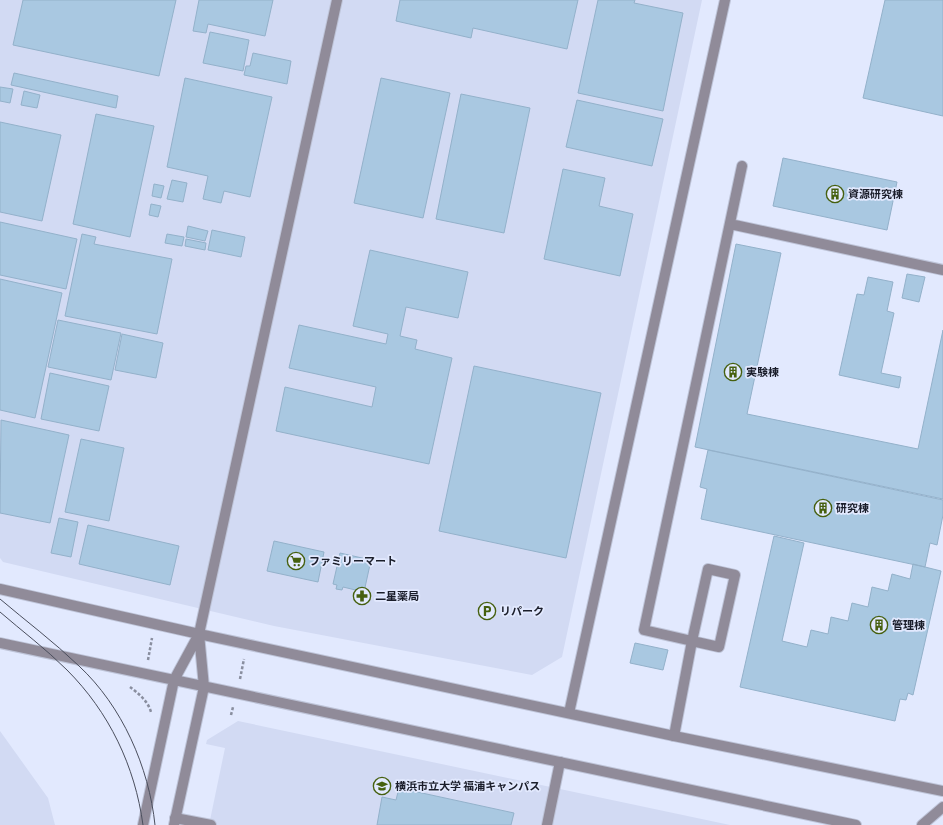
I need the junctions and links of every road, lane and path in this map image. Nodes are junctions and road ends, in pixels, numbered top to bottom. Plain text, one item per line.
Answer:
1 (337, 0) edge
2 (725, 0) edge
3 (742, 166) dead end
4 (730, 224) junction
5 (943, 270) edge
6 (0, 589) edge
7 (155, 625) junction
8 (199, 634) junction
9 (692, 641) junction
10 (0, 643) edge
11 (247, 644) junction
12 (145, 674) junction
13 (174, 680) junction
14 (127, 684) dead end
15 (204, 687) junction
16 (237, 693) junction
17 (141, 696) junction
18 (569, 713) junction
19 (231, 715) dead end
20 (153, 718) dead end
21 (674, 736) junction
22 (560, 762) junction
23 (943, 791) edge
24 (943, 807) edge
25 (174, 821) edge
26 (143, 825) edge
27 (211, 825) edge
28 (547, 825) edge
29 (856, 825) edge
30 (922, 825) edge

1 - 8 street
2 - 18 street
3 - 4 street
4 - 5 street
4 - 9 street
6 - 7 street
7 - 8 street
7 - 12 path
8 - 11 street
8 - 13 street
8 - 15 street
9 - 9 street
9 - 21 street
10 - 12 street
11 - 16 path
11 - 18 street
12 - 13 street
12 - 17 path
13 - 15 street
13 - 26 street
14 - 17 path
15 - 16 street
15 - 25 street
16 - 19 path
16 - 22 street
17 - 20 path
18 - 21 street
21 - 23 street
22 - 28 street
22 - 29 street
24 - 30 street
25 - 27 street

